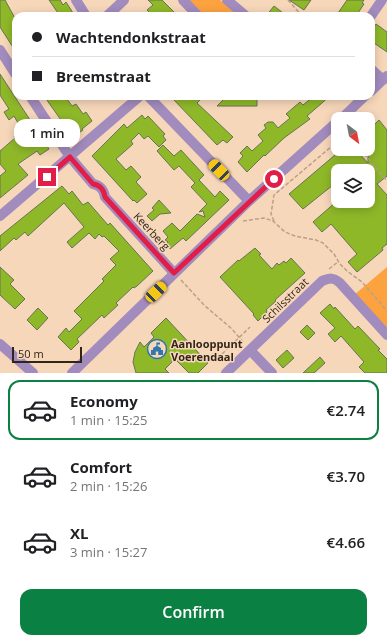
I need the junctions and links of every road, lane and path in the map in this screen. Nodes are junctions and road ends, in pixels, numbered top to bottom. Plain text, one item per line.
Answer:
1 (76, 0) edge
2 (124, 0) edge
3 (183, 0) edge
4 (227, 0) edge
5 (288, 0) edge
6 (382, 0) edge
7 (84, 12) edge
8 (111, 12) edge
9 (194, 12) edge
10 (241, 12) edge
11 (298, 12) edge
12 (374, 12) edge
13 (0, 50) edge
14 (12, 69) edge
15 (375, 72) edge
16 (385, 78) edge
17 (375, 87) edge
18 (33, 100) edge
19 (135, 100) edge
20 (152, 100) edge
21 (361, 100) edge
22 (348, 112) edge
23 (331, 127) edge
24 (331, 147) edge
25 (366, 156) edge
26 (70, 157) junction
27 (387, 180) edge
28 (249, 201) junction
29 (0, 216) edge
30 (242, 221) dead end
31 (274, 222) junction
32 (174, 273) junction
33 (387, 311) edge
34 (250, 327) dead end
35 (387, 335) edge
36 (239, 337) junction
37 (0, 338) edge
38 (0, 344) edge
39 (250, 350) junction
40 (222, 354) dead end
41 (19, 360) junction
42 (33, 373) edge
43 (72, 373) edge
44 (226, 373) edge
45 (272, 373) edge

1 - 7 street
2 - 8 street
3 - 9 street
4 - 10 street
5 - 11 path
6 - 12 street
13 - 14 street
15 - 16 street
16 - 17 street
18 - 26 street, Keerberg
19 - 26 street
20 - 28 street
21 - 22 street
23 - 28 street
24 - 31 path
25 - 27 path
26 - 29 street
26 - 32 street, Keerberg
28 - 32 street
30 - 31 path
31 - 33 path
32 - 36 path
32 - 43 street
34 - 36 path
35 - 39 street, Schilsstraat
36 - 39 path
36 - 40 path
37 - 41 street
38 - 41 street
39 - 44 street
39 - 45 street
41 - 42 street

